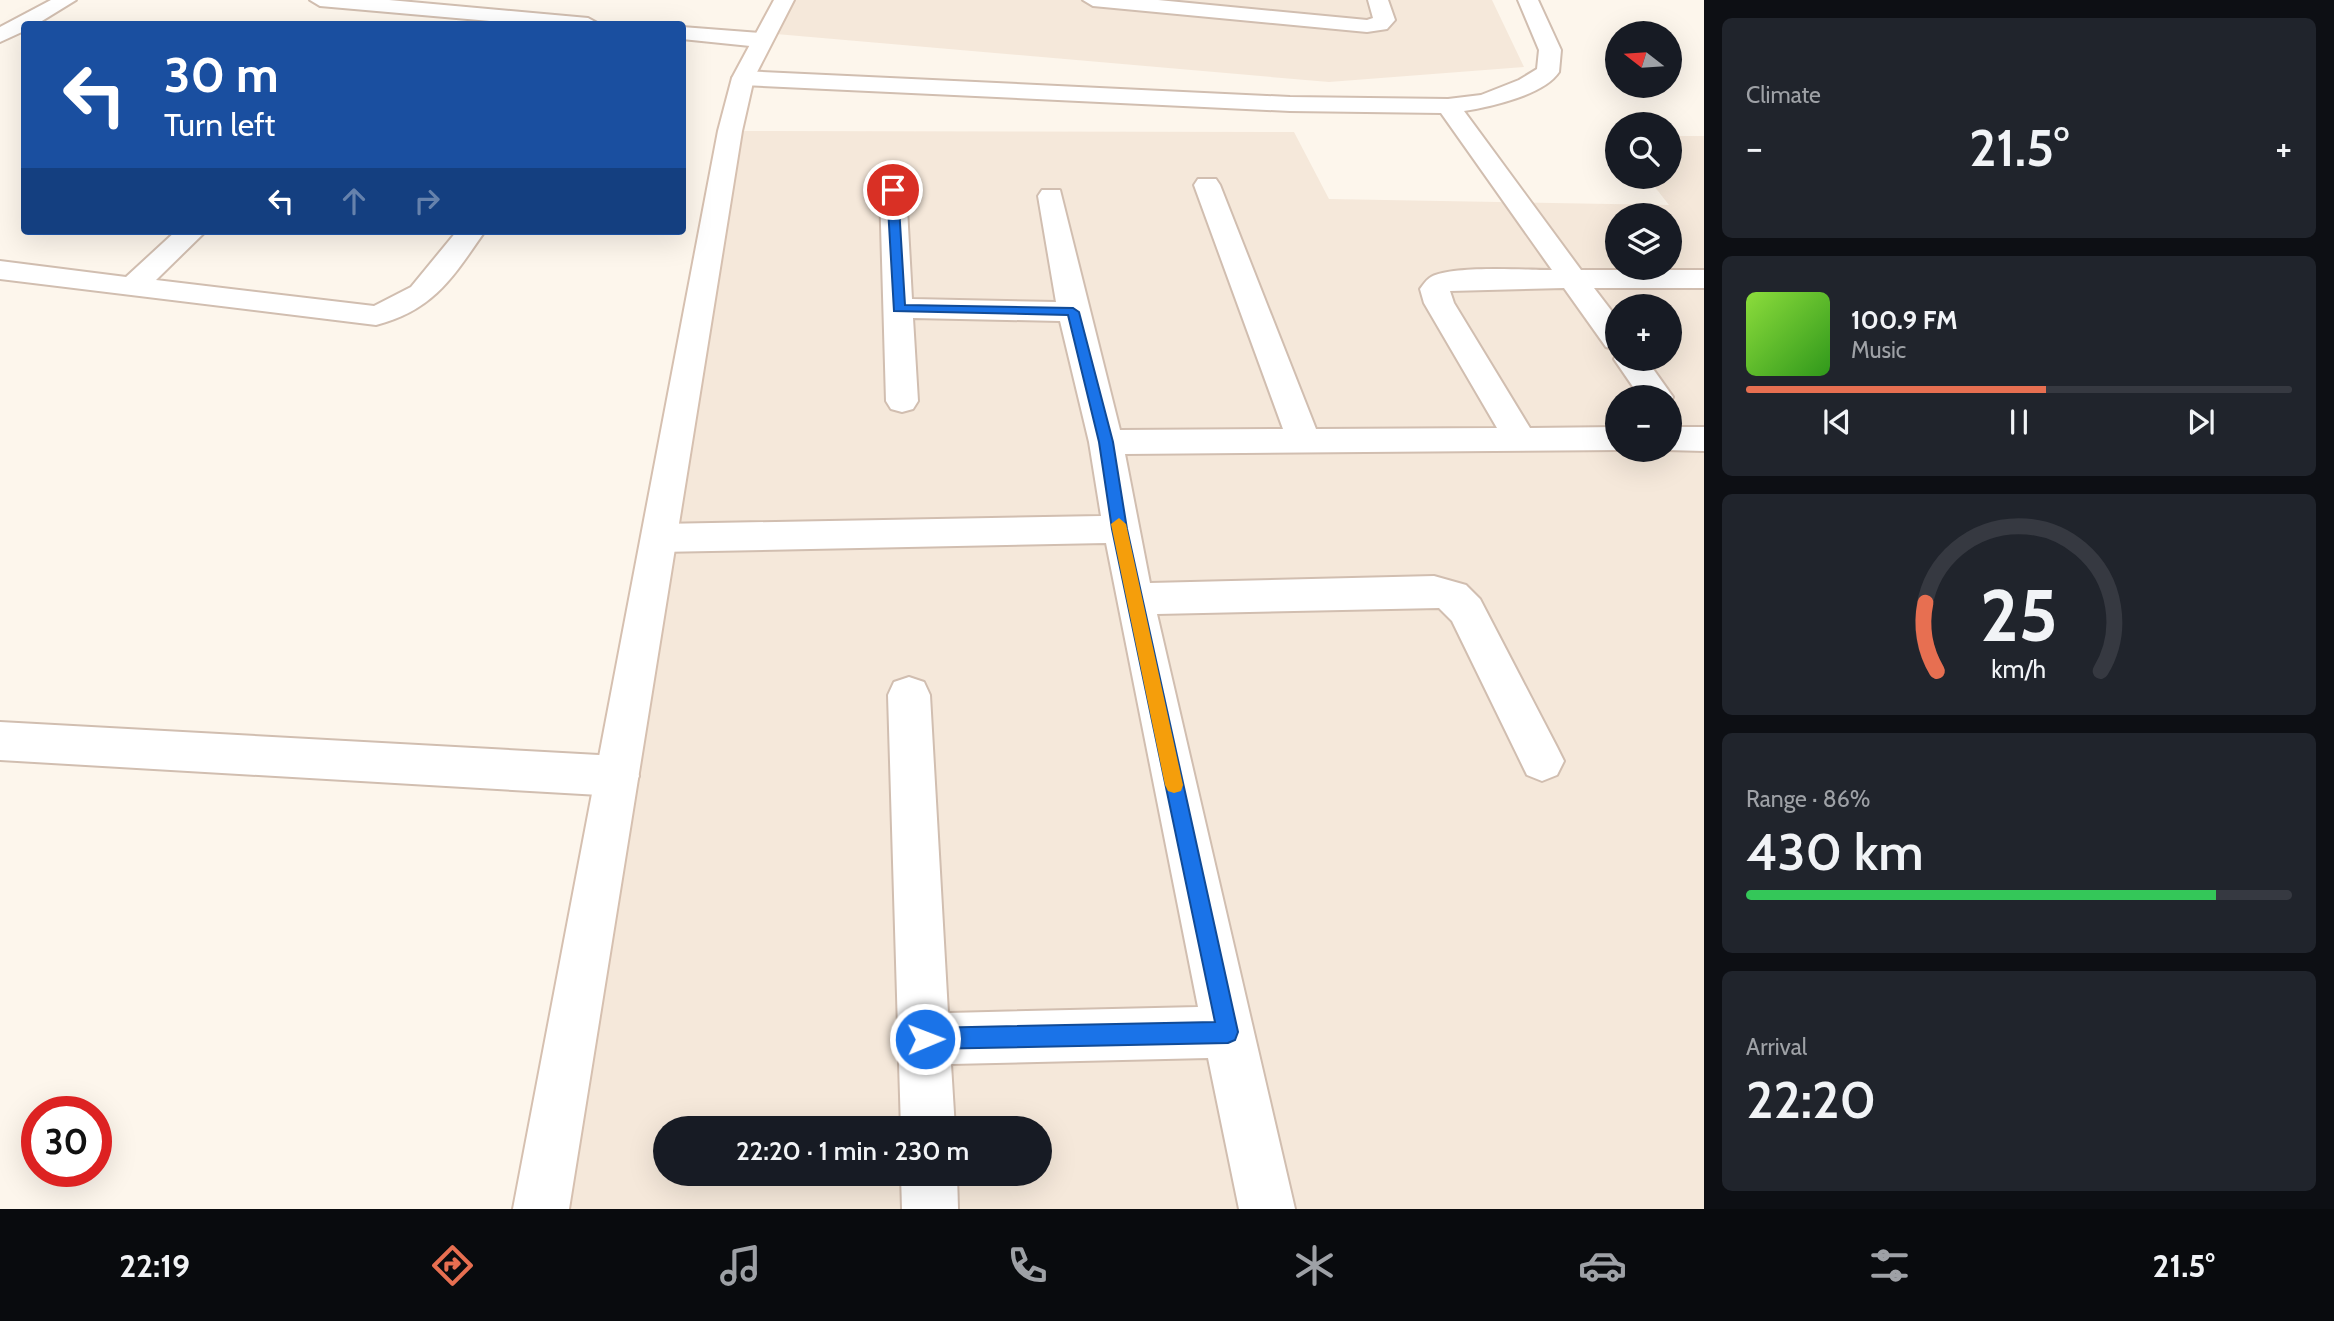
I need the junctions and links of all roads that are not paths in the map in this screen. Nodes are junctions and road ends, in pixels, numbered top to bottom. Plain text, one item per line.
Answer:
1 (66, 0) edge
2 (783, 0) edge
3 (1093, 0) edge
4 (1378, 0) edge
5 (1528, 0) edge
6 (333, 1) edge
7 (1158, 3) edge
8 (28, 21) edge
9 (555, 21) edge
10 (21, 25) edge
11 (686, 33) edge
12 (0, 36) edge
13 (760, 40) junction
14 (743, 78) junction
15 (1448, 106) junction
16 (1208, 185) dead end
17 (893, 190) dead end
18 (1051, 196) dead end
19 (188, 235) edge
20 (468, 235) edge
21 (0, 270) edge
22 (1574, 279) junction
23 (1704, 279) edge
24 (132, 287) junction
25 (899, 308) junction
26 (1073, 312) junction
27 (1605, 323) edge
28 (902, 401) dead end
29 (1303, 439) junction
30 (1520, 439) junction
31 (1605, 439) edge
32 (1106, 442) junction
33 (1120, 529) junction
34 (659, 538) junction
35 (1134, 598) junction
36 (909, 695) dead end
37 (0, 741) edge
38 (1542, 761) dead end
39 (617, 776) junction
40 (1228, 1032) junction
41 (925, 1039) junction
42 (928, 1116) edge
43 (929, 1186) edge
44 (541, 1209) edge
45 (930, 1209) edge
46 (1267, 1209) edge

1 - 8 street
2 - 13 street
3 - 7 street
4 - 7 street
5 - 15 street
6 - 9 street
10 - 12 street
11 - 13 street
13 - 14 street
14 - 15 street
14 - 34 street
15 - 22 street
16 - 29 street
17 - 25 street
18 - 26 street
19 - 24 street
20 - 24 street
21 - 24 street
22 - 23 street
22 - 27 street
22 - 30 street
25 - 26 street
25 - 28 street
26 - 32 street
29 - 30 street
29 - 32 street
30 - 31 street
32 - 33 street
33 - 34 street
33 - 35 street
34 - 39 street
35 - 38 street
35 - 40 street
36 - 41 street
37 - 39 street
39 - 44 street
40 - 41 street
40 - 46 street
41 - 42 street
43 - 45 street

